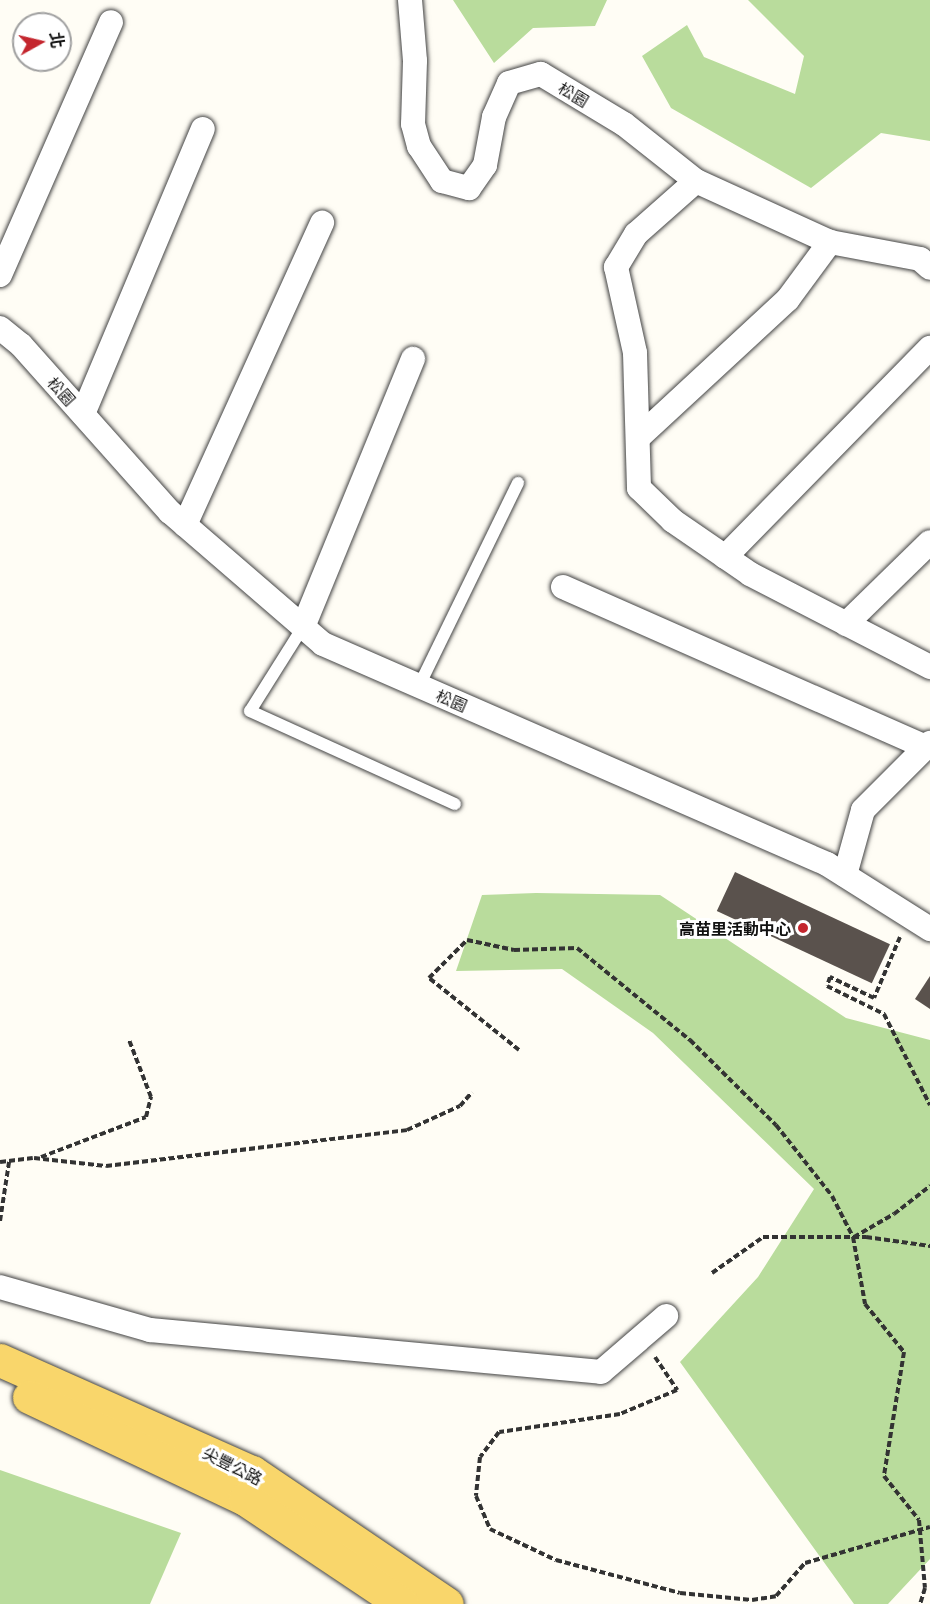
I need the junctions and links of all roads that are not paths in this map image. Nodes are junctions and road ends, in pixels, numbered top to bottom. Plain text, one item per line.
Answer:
1 (410, 0) edge
2 (111, 22) dead end
3 (203, 129) dead end
4 (696, 181) junction
5 (322, 223) dead end
6 (830, 242) junction
7 (930, 268) edge
8 (0, 275) edge
9 (0, 328) edge
10 (930, 348) edge
11 (413, 359) dead end
12 (83, 414) junction
13 (639, 437) junction
14 (518, 483) dead end
15 (184, 525) junction
16 (930, 542) edge
17 (725, 557) junction
18 (563, 588) dead end
19 (846, 624) junction
20 (303, 627) junction
21 (930, 667) edge
22 (419, 686) junction
23 (928, 745) edge
24 (455, 804) dead end
25 (845, 875) junction
26 (930, 929) edge
27 (0, 1287) edge
28 (666, 1316) dead end
29 (0, 1360) edge
30 (0, 1384) edge
31 (402, 1604) edge
32 (447, 1604) edge

1 - 4 street, 松園
2 - 8 street
3 - 12 street
4 - 6 street, 松園
4 - 13 street
5 - 15 street
6 - 7 street, 松園
6 - 13 street
9 - 12 street, 松園
10 - 17 street
11 - 20 street
12 - 15 street, 松園
13 - 17 street
14 - 22 lane
15 - 20 street, 松園
16 - 19 street
17 - 19 street
18 - 23 street
19 - 21 street
20 - 22 street, 松園
20 - 24 lane
22 - 25 street, 松園
23 - 25 street
25 - 26 street, 松園
27 - 28 street
29 - 32 main road, 尖豐公路
30 - 31 main road, 尖豐公路

